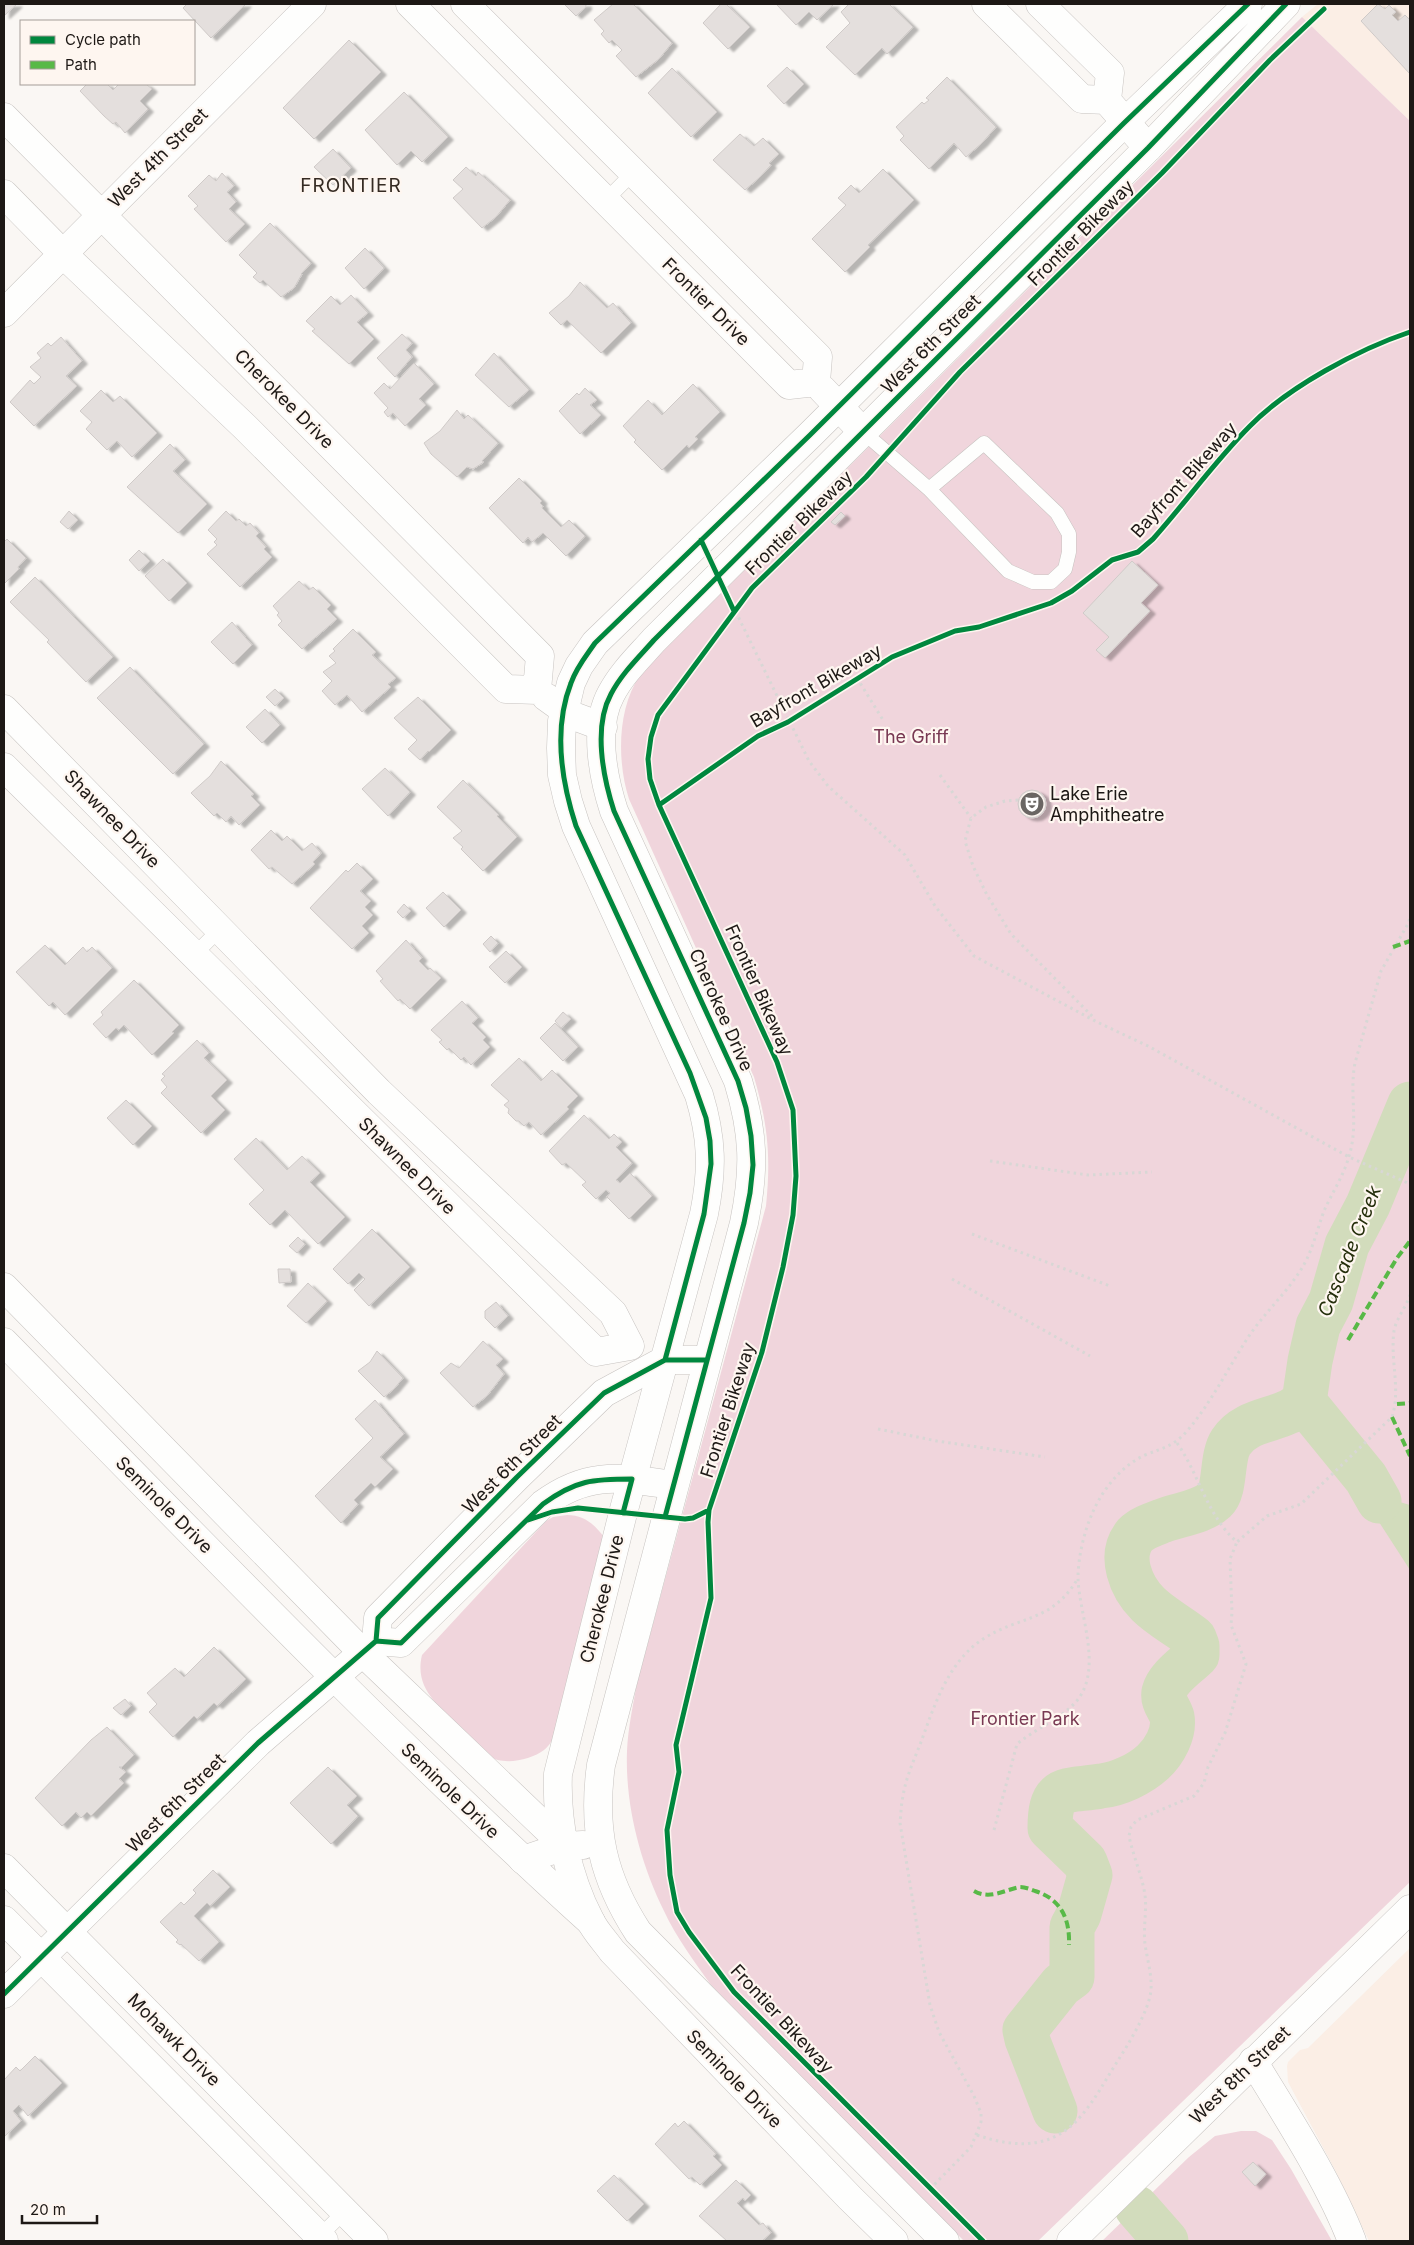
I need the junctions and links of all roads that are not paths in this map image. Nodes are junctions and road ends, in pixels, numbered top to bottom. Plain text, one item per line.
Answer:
1 (312, 4) edge
2 (410, 4) edge
3 (465, 4) edge
4 (986, 4) edge
5 (1040, 4) edge
6 (1248, 4) edge
7 (1286, 4) edge
8 (1106, 100) junction
9 (4, 117) edge
10 (1124, 123) junction
11 (1148, 148) junction
12 (632, 174) junction
13 (4, 194) edge
14 (605, 201) junction
15 (100, 215) junction
16 (63, 254) junction
17 (4, 313) edge
18 (816, 382) junction
19 (839, 406) junction
20 (862, 431) junction
21 (929, 489) junction
22 (570, 683) joint
23 (537, 690) junction
24 (4, 709) edge
25 (564, 711) junction
26 (604, 719) junction
27 (4, 767) edge
28 (220, 930) junction
29 (194, 955) junction
30 (4, 1287) edge
31 (4, 1342) edge
32 (630, 1346) junction
33 (665, 1360) junction
34 (707, 1360) junction
35 (632, 1479) junction
36 (674, 1485) junction
37 (370, 1647) junction
38 (333, 1677) junction
39 (599, 1844) junction
40 (565, 1846) junction
41 (523, 1860) junction
42 (4, 1868) edge
43 (614, 1887) joint
44 (1410, 1909) edge
45 (4, 1920) edge
46 (590, 1922) junction
47 (66, 1931) junction
48 (40, 1957) junction
49 (4, 1994) edge
50 (1253, 2061) junction
51 (344, 2212) junction
52 (321, 2239) edge
53 (374, 2241) edge
54 (894, 2241) edge
55 (945, 2241) edge
56 (1071, 2241) edge
57 (1352, 2241) edge

1 - 15 street, West 4th Street
2 - 14 street, Frontier Drive
3 - 12 street
4 - 8 street
5 - 8 street
6 - 10 street, West 6th Street
7 - 11 street, West 6th Street
8 - 10 street
9 - 15 street, Cherokee Drive
10 - 11 street
10 - 19 street, West 6th Street
11 - 20 street, West 6th Street
12 - 14 lane
12 - 18 street
13 - 16 street
14 - 18 street, Frontier Drive
15 - 16 street, West 4th Street
15 - 23 street, Cherokee Drive
16 - 17 street, West 4th Street
16 - 23 street
18 - 19 street
19 - 20 street
19 - 22 street, West 6th Street
20 - 21 lane
20 - 26 street, West 6th Street
21 - 21 lane
22 - 25 street, Cherokee Drive
23 - 25 street
24 - 28 street, Shawnee Drive
25 - 26 street
25 - 33 street, Cherokee Drive
26 - 34 street, Cherokee Drive
27 - 29 street, Shawnee Drive
28 - 29 lane
28 - 32 street, Shawnee Drive
29 - 32 street, Shawnee Drive
30 - 37 street
31 - 38 street, Seminole Drive
32 - 33 street
33 - 34 street, West 6th Street
33 - 35 street, Cherokee Drive
33 - 37 street, West 6th Street
34 - 36 street, Cherokee Drive
35 - 36 street
35 - 37 street
35 - 40 street, Cherokee Drive
36 - 39 street, Cherokee Drive
37 - 38 street, West 6th Street
37 - 40 street
38 - 41 street, Seminole Drive
38 - 47 street, West 6th Street
39 - 40 street
39 - 43 street, Cherokee Drive
40 - 41 street
40 - 46 street, Cherokee Drive
41 - 46 street, Seminole Drive
42 - 47 street, Mohawk Drive
43 - 55 street, Seminole Drive
44 - 50 street, West 8th Street
45 - 48 street, Mohawk Drive
46 - 54 street, Seminole Drive
47 - 48 street, West 6th Street
47 - 51 street, Mohawk Drive
48 - 49 street, West 6th Street
48 - 52 street, Mohawk Drive
50 - 56 street, West 8th Street
50 - 57 street
51 - 52 lane, Mohawk Drive
51 - 53 street, Mohawk Drive

